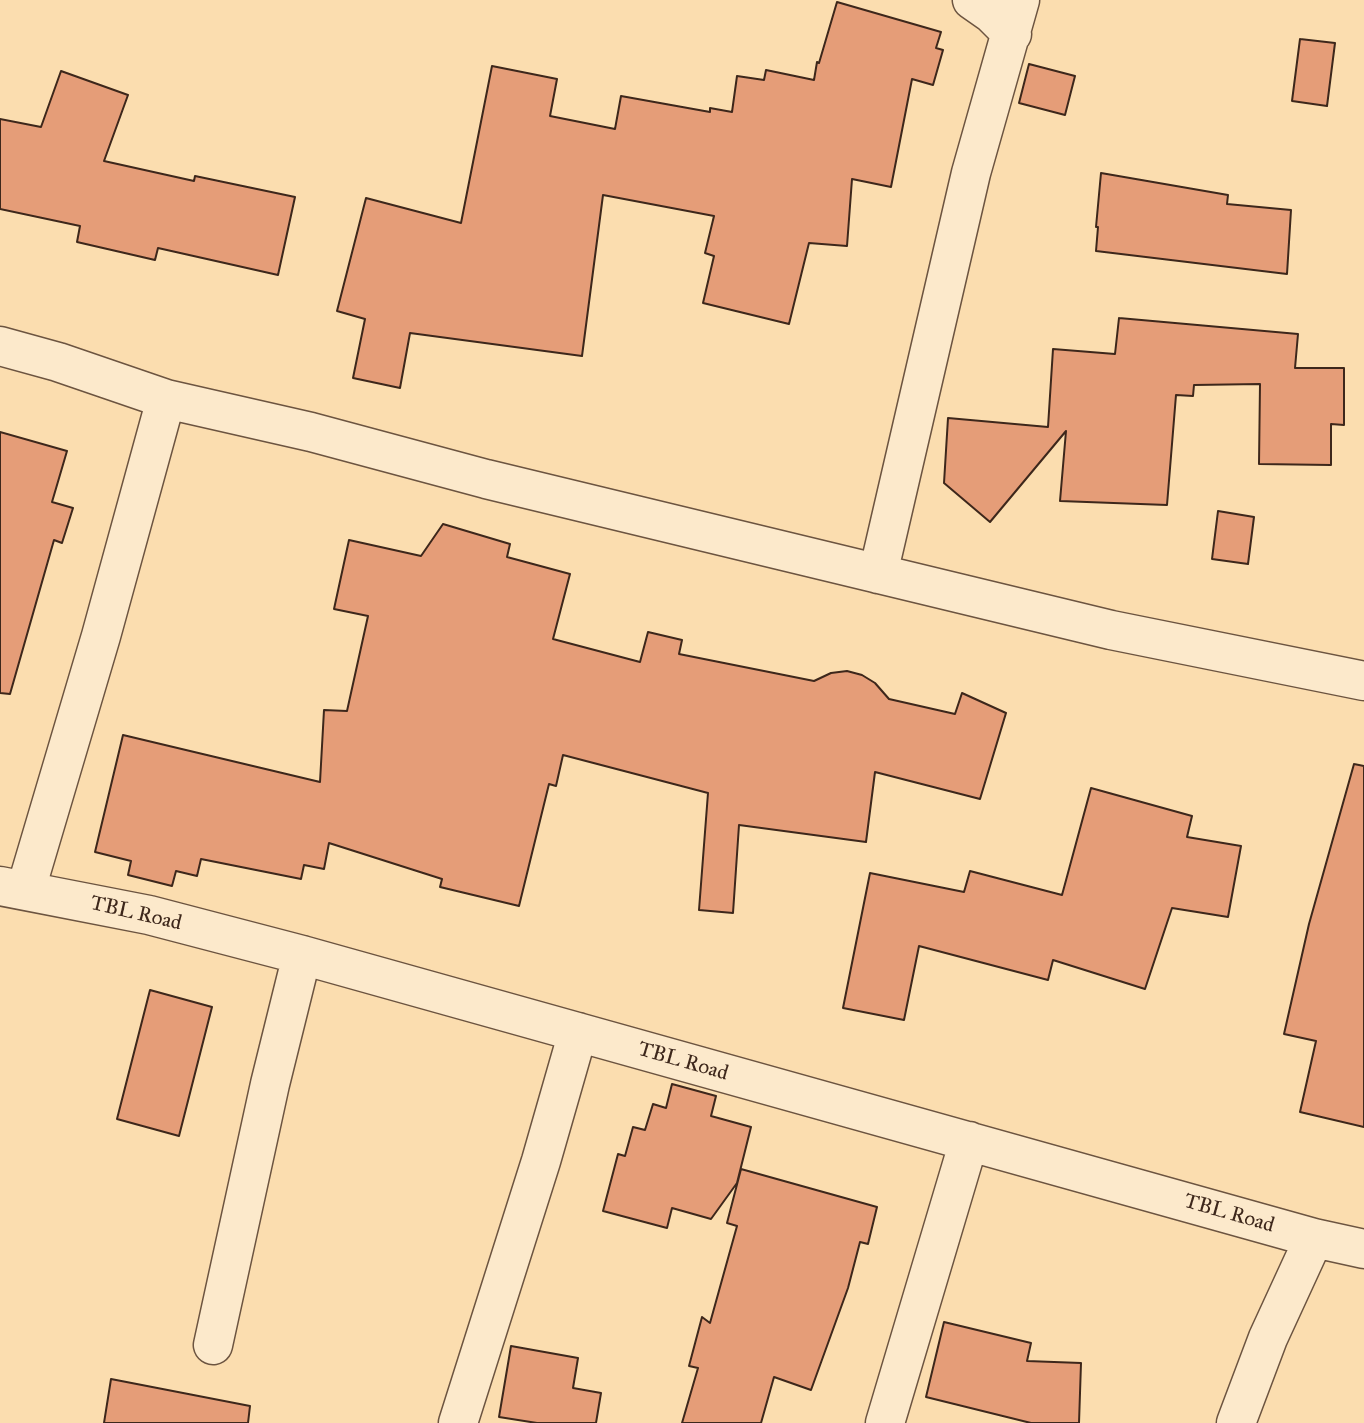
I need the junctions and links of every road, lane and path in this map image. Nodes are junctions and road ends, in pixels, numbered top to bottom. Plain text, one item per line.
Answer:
1 (972, 0) edge
2 (1016, 17) edge
3 (0, 346) edge
4 (166, 399) junction
5 (878, 574) junction
6 (1364, 681) edge
7 (13, 888) edge
8 (302, 955) junction
9 (578, 1032) junction
10 (969, 1141) junction
11 (1314, 1238) junction
12 (1364, 1249) edge
13 (213, 1345) dead end
14 (457, 1423) edge
15 (885, 1423) edge
16 (1236, 1423) edge

1 - 2 street
2 - 5 street
3 - 4 street
4 - 5 street
4 - 7 street
5 - 6 street
7 - 8 street, TBL Road
8 - 9 street, TBL Road
8 - 13 street
9 - 10 street, TBL Road
9 - 14 street
10 - 11 street, TBL Road
10 - 15 street
11 - 12 street, TBL Road
11 - 16 street

